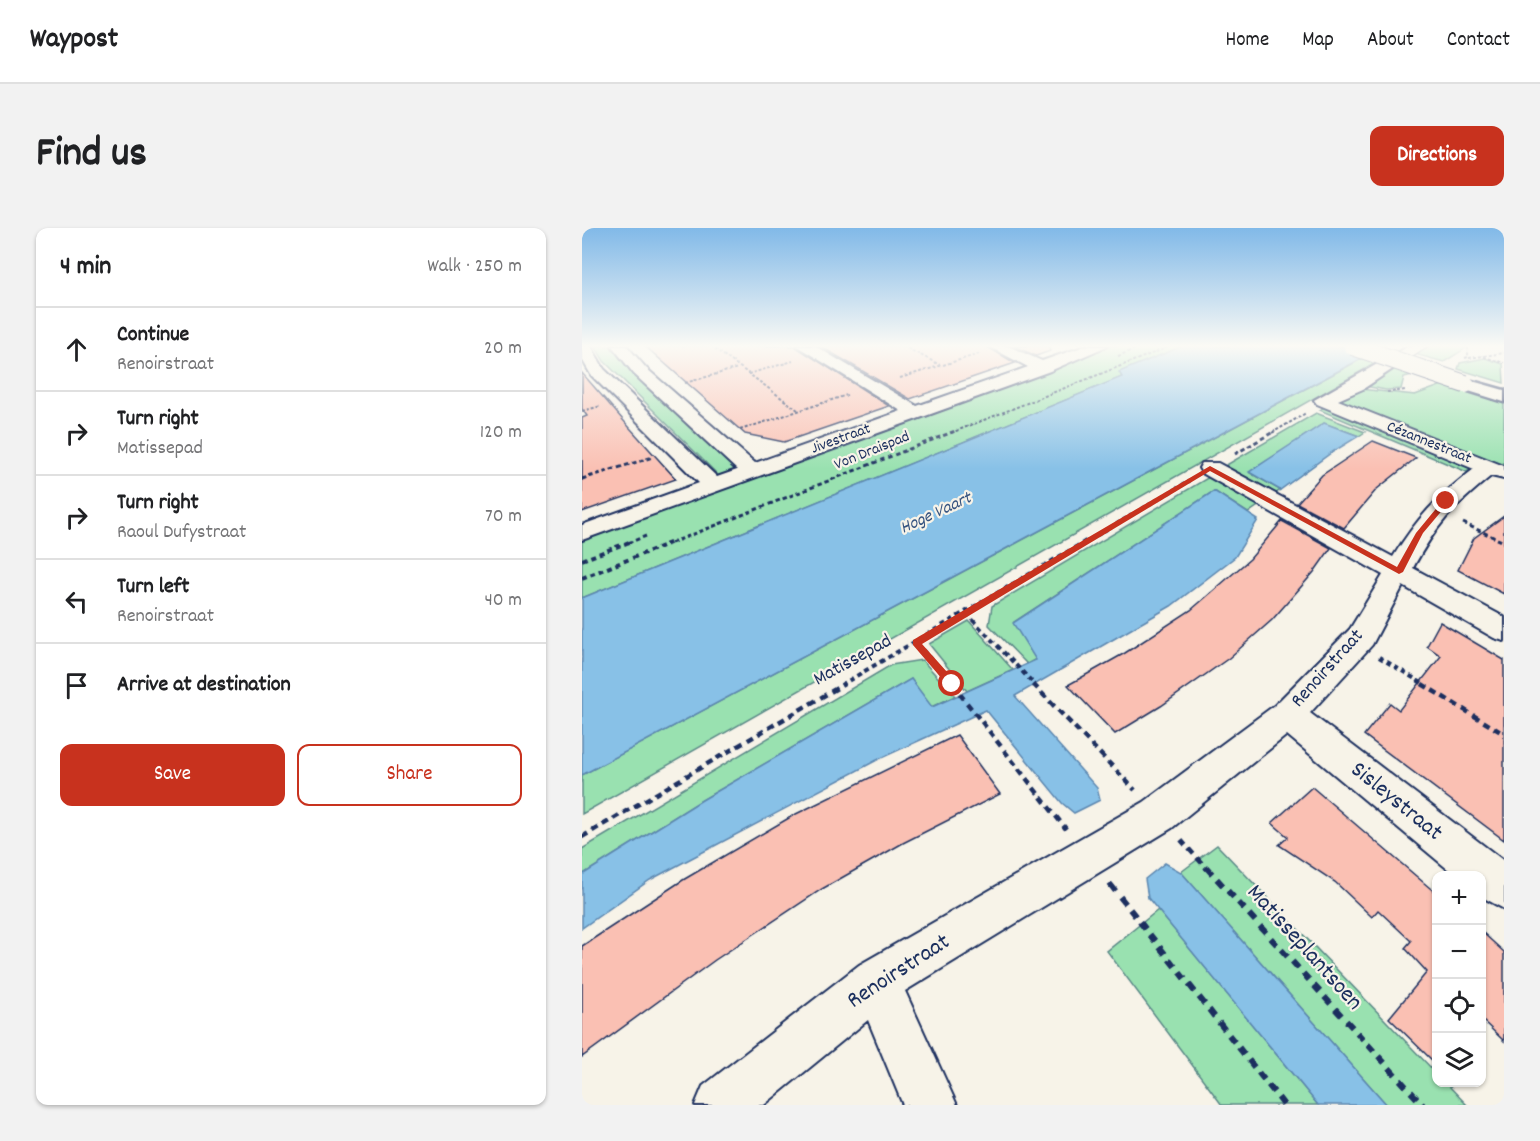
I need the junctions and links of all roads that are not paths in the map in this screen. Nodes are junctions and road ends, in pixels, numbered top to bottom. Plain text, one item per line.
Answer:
1 (613, 387) edge
2 (658, 387) edge
3 (873, 387) edge
4 (989, 387) edge
5 (1354, 387) edge
6 (1475, 387) edge
7 (1504, 396) edge
8 (915, 412) junction
9 (1210, 468) road end
10 (1496, 470) edge
11 (752, 472) junction
12 (714, 486) junction
13 (582, 533) edge
14 (1399, 572) junction
15 (1504, 630) edge
16 (1287, 715) junction
17 (1504, 888) edge
18 (876, 982) junction
19 (723, 1105) edge
20 (930, 1105) edge

1 - 12 street
2 - 11 street
3 - 8 street
4 - 8 street, Jivestraat
5 - 10 street, Cézannestraat
6 - 7 main road, bridge
8 - 11 street, Jivestraat
9 - 14 street
10 - 14 street, Renoirstraat
11 - 12 street, Jivestraat
12 - 13 street, Jivestraat
14 - 15 street
14 - 16 street, Renoirstraat
16 - 17 street, Sisleystraat
16 - 18 street, Renoirstraat
18 - 19 street, Renoirstraat
18 - 20 street

